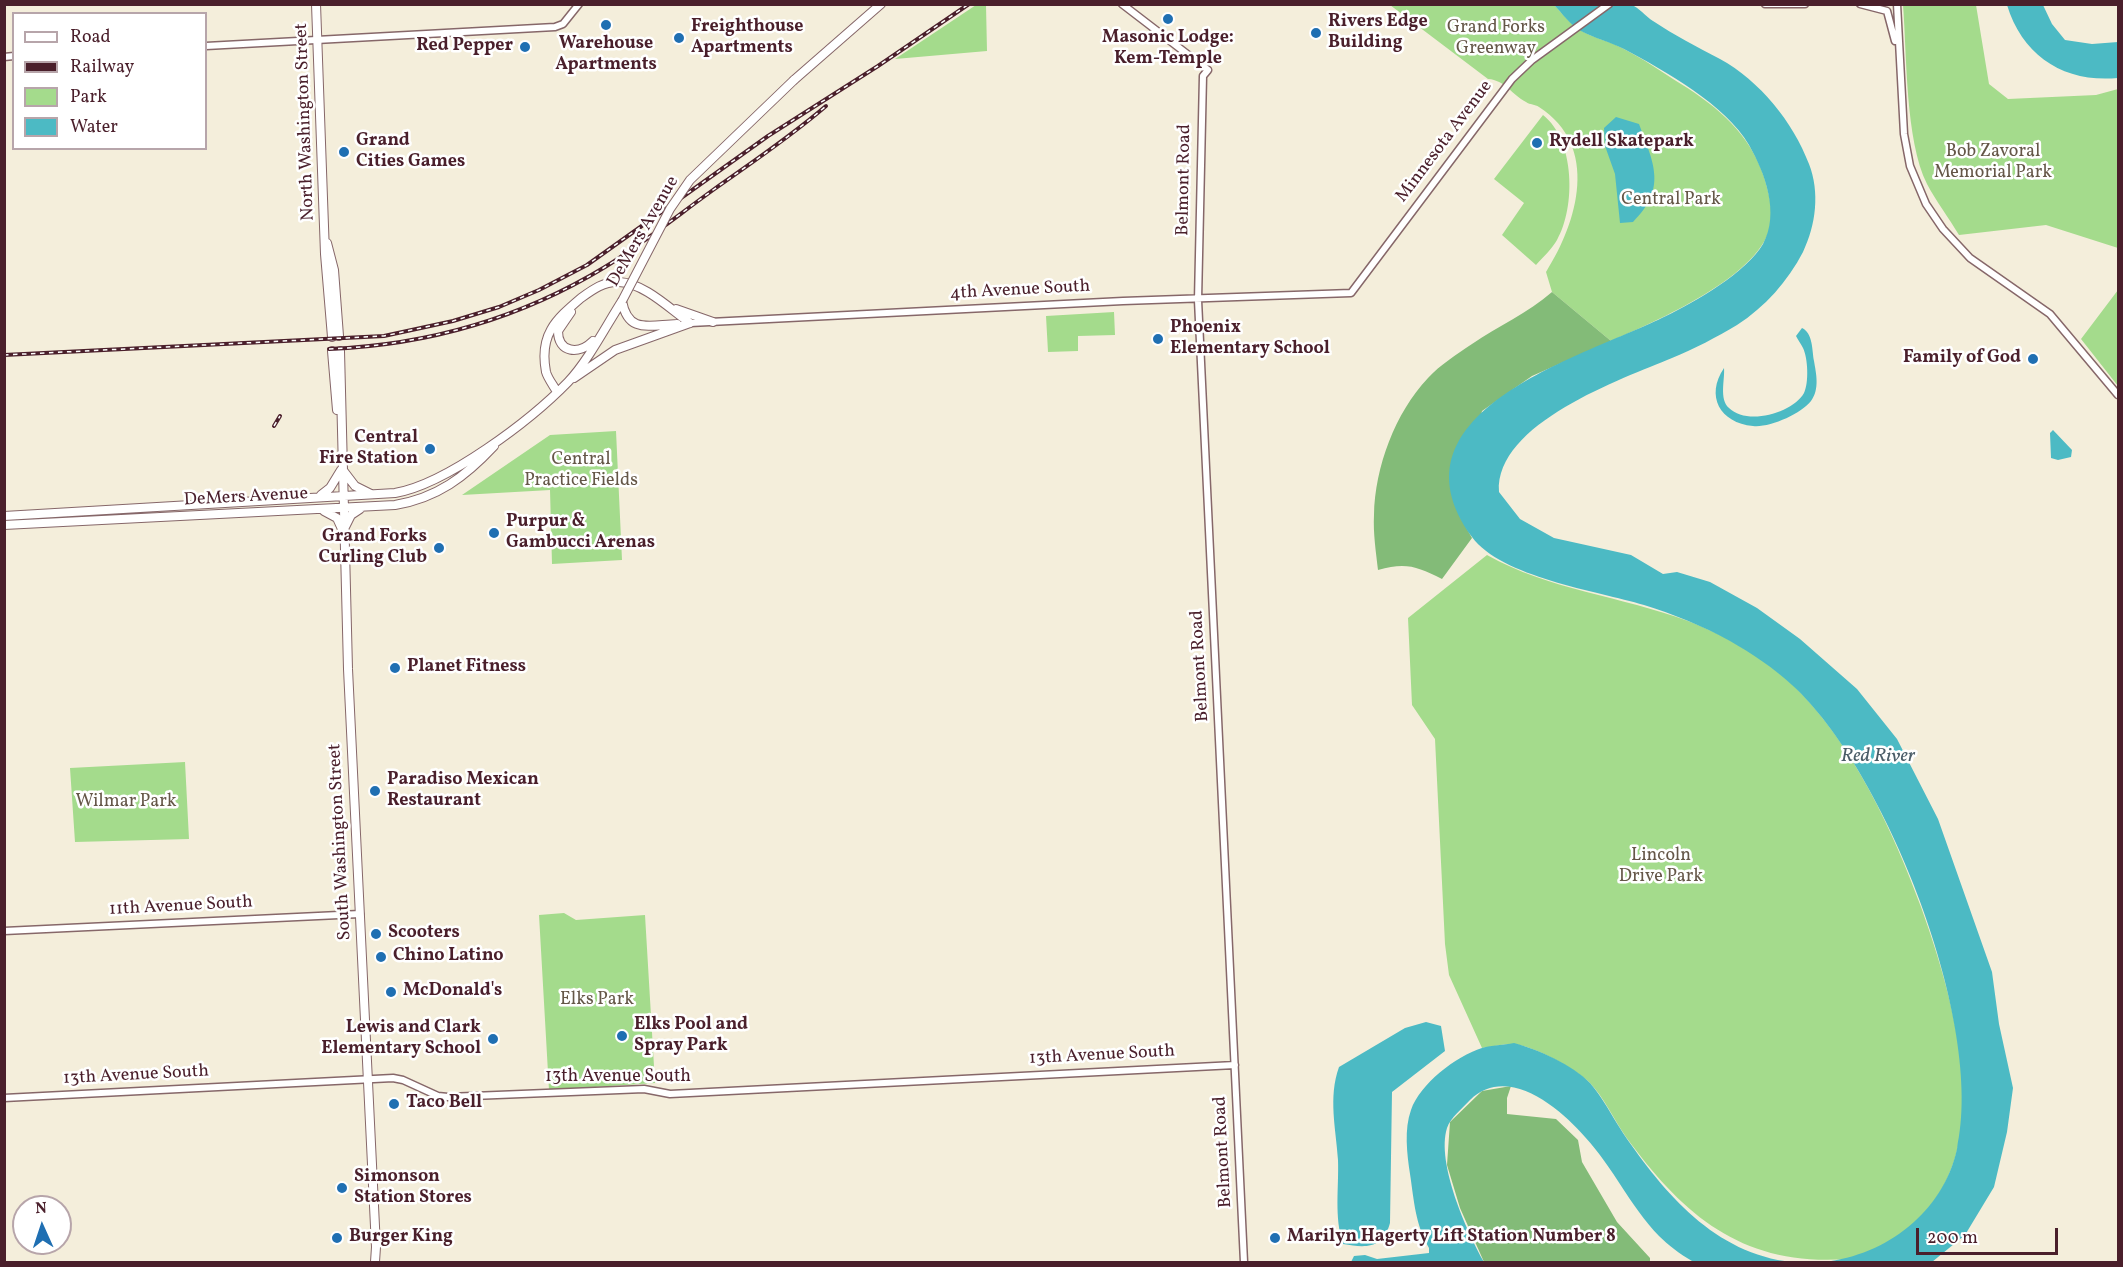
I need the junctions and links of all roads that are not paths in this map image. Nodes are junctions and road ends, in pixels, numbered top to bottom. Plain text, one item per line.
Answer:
1 (316, 4) edge
2 (579, 4) edge
3 (881, 4) edge
4 (1122, 4) edge
5 (1609, 4) edge
6 (1765, 4) edge
7 (1805, 4) edge
8 (1860, 4) edge
9 (1897, 4) edge
10 (317, 41) junction
11 (207, 46) edge
12 (1900, 63) junction
13 (1351, 292) joint
14 (584, 296) junction
15 (1198, 300) junction
16 (622, 301) junction
17 (658, 301) junction
18 (713, 322) junction
19 (690, 323) junction
20 (336, 336) dead end
21 (599, 336) junction
22 (336, 351) dead end
23 (570, 380) junction
24 (557, 392) junction
25 (2118, 395) edge
26 (501, 438) junction
27 (342, 469) junction
28 (451, 470) junction
29 (458, 481) junction
30 (372, 495) junction
31 (342, 496) junction
32 (317, 497) junction
33 (176, 504) junction
34 (363, 507) junction
35 (343, 508) junction
36 (316, 510) junction
37 (4, 516) edge
38 (177, 516) junction
39 (4, 525) edge
40 (343, 530) junction
41 (360, 914) junction
42 (4, 931) edge
43 (1235, 1065) junction
44 (368, 1080) junction
45 (4, 1098) edge
46 (376, 1247) junction
47 (375, 1263) edge
48 (380, 1263) edge
49 (1244, 1263) edge

1 - 10 main road, North Washington Street
2 - 10 street
3 - 16 main road, DeMers Avenue, bridge
4 - 15 street, Belmont Road
5 - 13 street, Minnesota Avenue
6 - 7 street
8 - 12 street
9 - 12 street
10 - 11 street
10 - 20 main road, North Washington Street
12 - 25 street
13 - 15 street, 4th Avenue South
14 - 17 main road
14 - 21 main road
14 - 24 main road
15 - 18 street, 4th Avenue South
15 - 43 street, Belmont Road
16 - 19 main road
16 - 21 main road, DeMers Avenue
17 - 18 main road
17 - 19 main road
18 - 19 street, 4th Avenue South
19 - 23 main road
21 - 23 main road, DeMers Avenue
22 - 27 main road, South Washington Street
23 - 24 main road, DeMers Avenue
24 - 26 main road, DeMers Avenue
26 - 28 main road, DeMers Avenue
26 - 29 main road, DeMers Avenue
27 - 30 main road
27 - 31 main road, South Washington Street
27 - 32 main road
28 - 29 main road
28 - 30 main road, DeMers Avenue
29 - 34 main road, DeMers Avenue
30 - 31 main road, DeMers Avenue
31 - 32 main road, DeMers Avenue
31 - 35 main road, South Washington Street
32 - 33 main road, DeMers Avenue
33 - 37 main road, DeMers Avenue
33 - 38 main road
34 - 35 main road, DeMers Avenue
34 - 40 main road
35 - 36 main road, DeMers Avenue
35 - 40 main road, South Washington Street
36 - 38 main road, DeMers Avenue
36 - 40 main road
38 - 39 main road, DeMers Avenue
40 - 41 main road, South Washington Street
41 - 42 street, 11th Avenue South
41 - 44 main road, South Washington Street
43 - 44 street, 13th Avenue South
43 - 49 street, Belmont Road
44 - 45 street, 13th Avenue South
44 - 46 main road, South Washington Street
46 - 47 main road, South Washington Street
46 - 48 main road, South Washington Street

